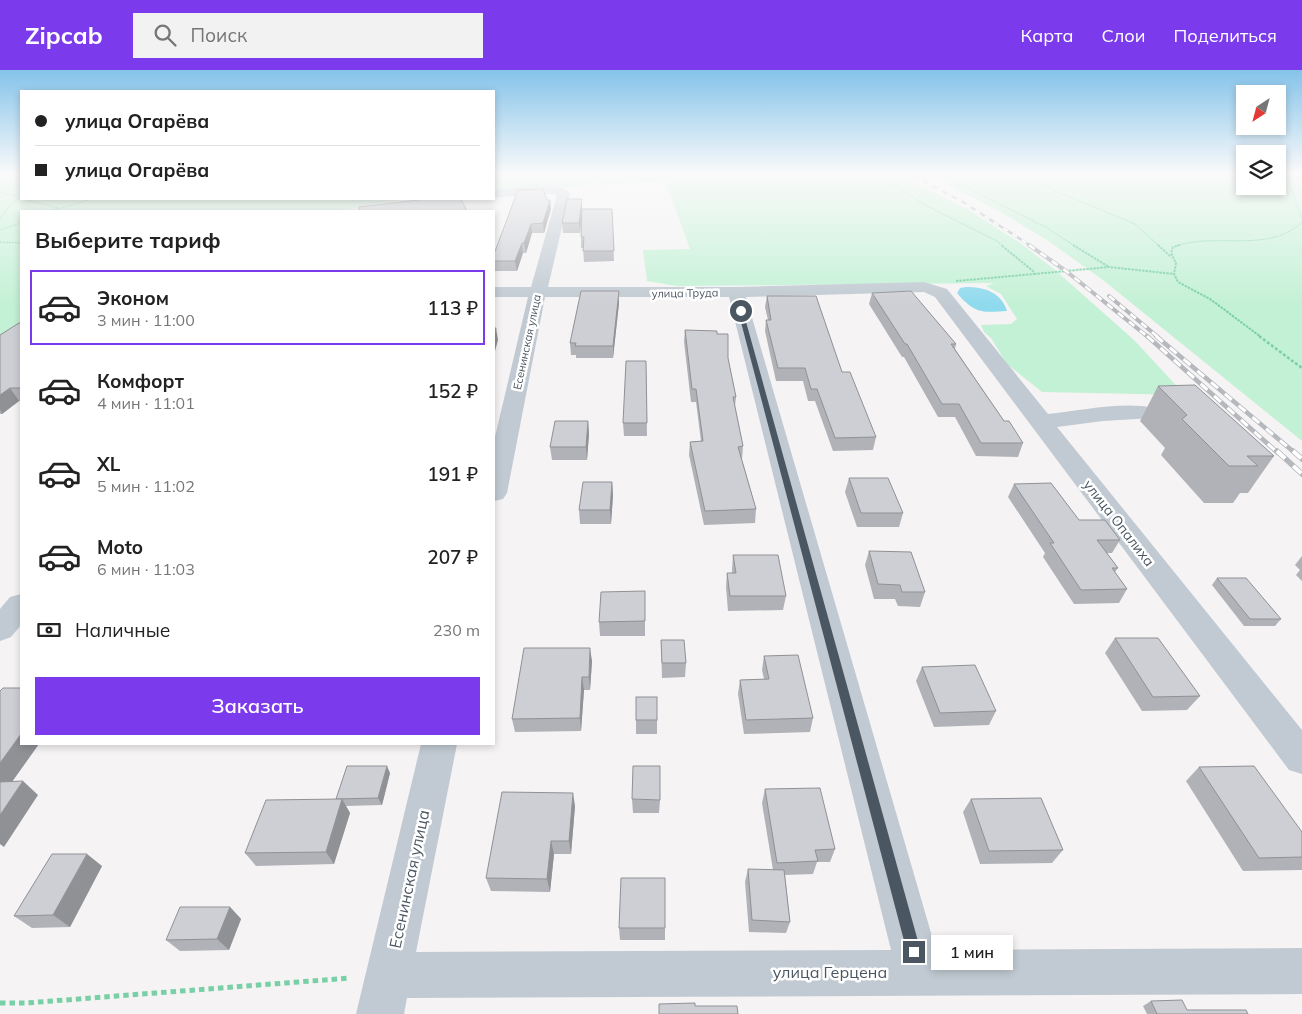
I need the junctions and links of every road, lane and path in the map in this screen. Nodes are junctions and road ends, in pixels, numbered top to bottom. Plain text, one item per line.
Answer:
1 (556, 217) edge
2 (949, 217) edge
3 (1025, 217) edge
4 (1118, 217) edge
5 (1302, 220) edge
6 (20, 223) edge
7 (0, 230) edge
8 (0, 242) edge
9 (20, 243) edge
10 (1175, 260) junction
11 (1109, 267) junction
12 (1034, 274) junction
13 (1174, 274) junction
14 (936, 290) junction
15 (495, 292) edge
16 (538, 292) junction
17 (736, 292) junction
18 (1302, 368) edge
19 (1146, 413) dead end
20 (1041, 422) junction
21 (495, 488) edge
22 (20, 605) edge
23 (0, 629) edge
24 (439, 745) edge
25 (1302, 758) edge
26 (1302, 970) edge
27 (919, 971) junction
28 (384, 995) edge
29 (0, 1003) edge

1 - 16 street, Есенинская улица
2 - 12 path
3 - 11 path
4 - 10 path
5 - 10 path
6 - 7 path
8 - 9 path
10 - 13 path
11 - 12 path
11 - 13 path
12 - 14 path
13 - 18 path
14 - 17 street, улица Труда
14 - 20 street, улица Опалиха
15 - 16 street, улица Труда
16 - 17 street, улица Труда
16 - 21 street, Есенинская улица
17 - 27 street
19 - 20 street
20 - 25 street, улица Опалиха
22 - 23 street
24 - 28 street, Есенинская улица
26 - 27 street, улица Герцена
27 - 28 street, улица Герцена
28 - 29 path

